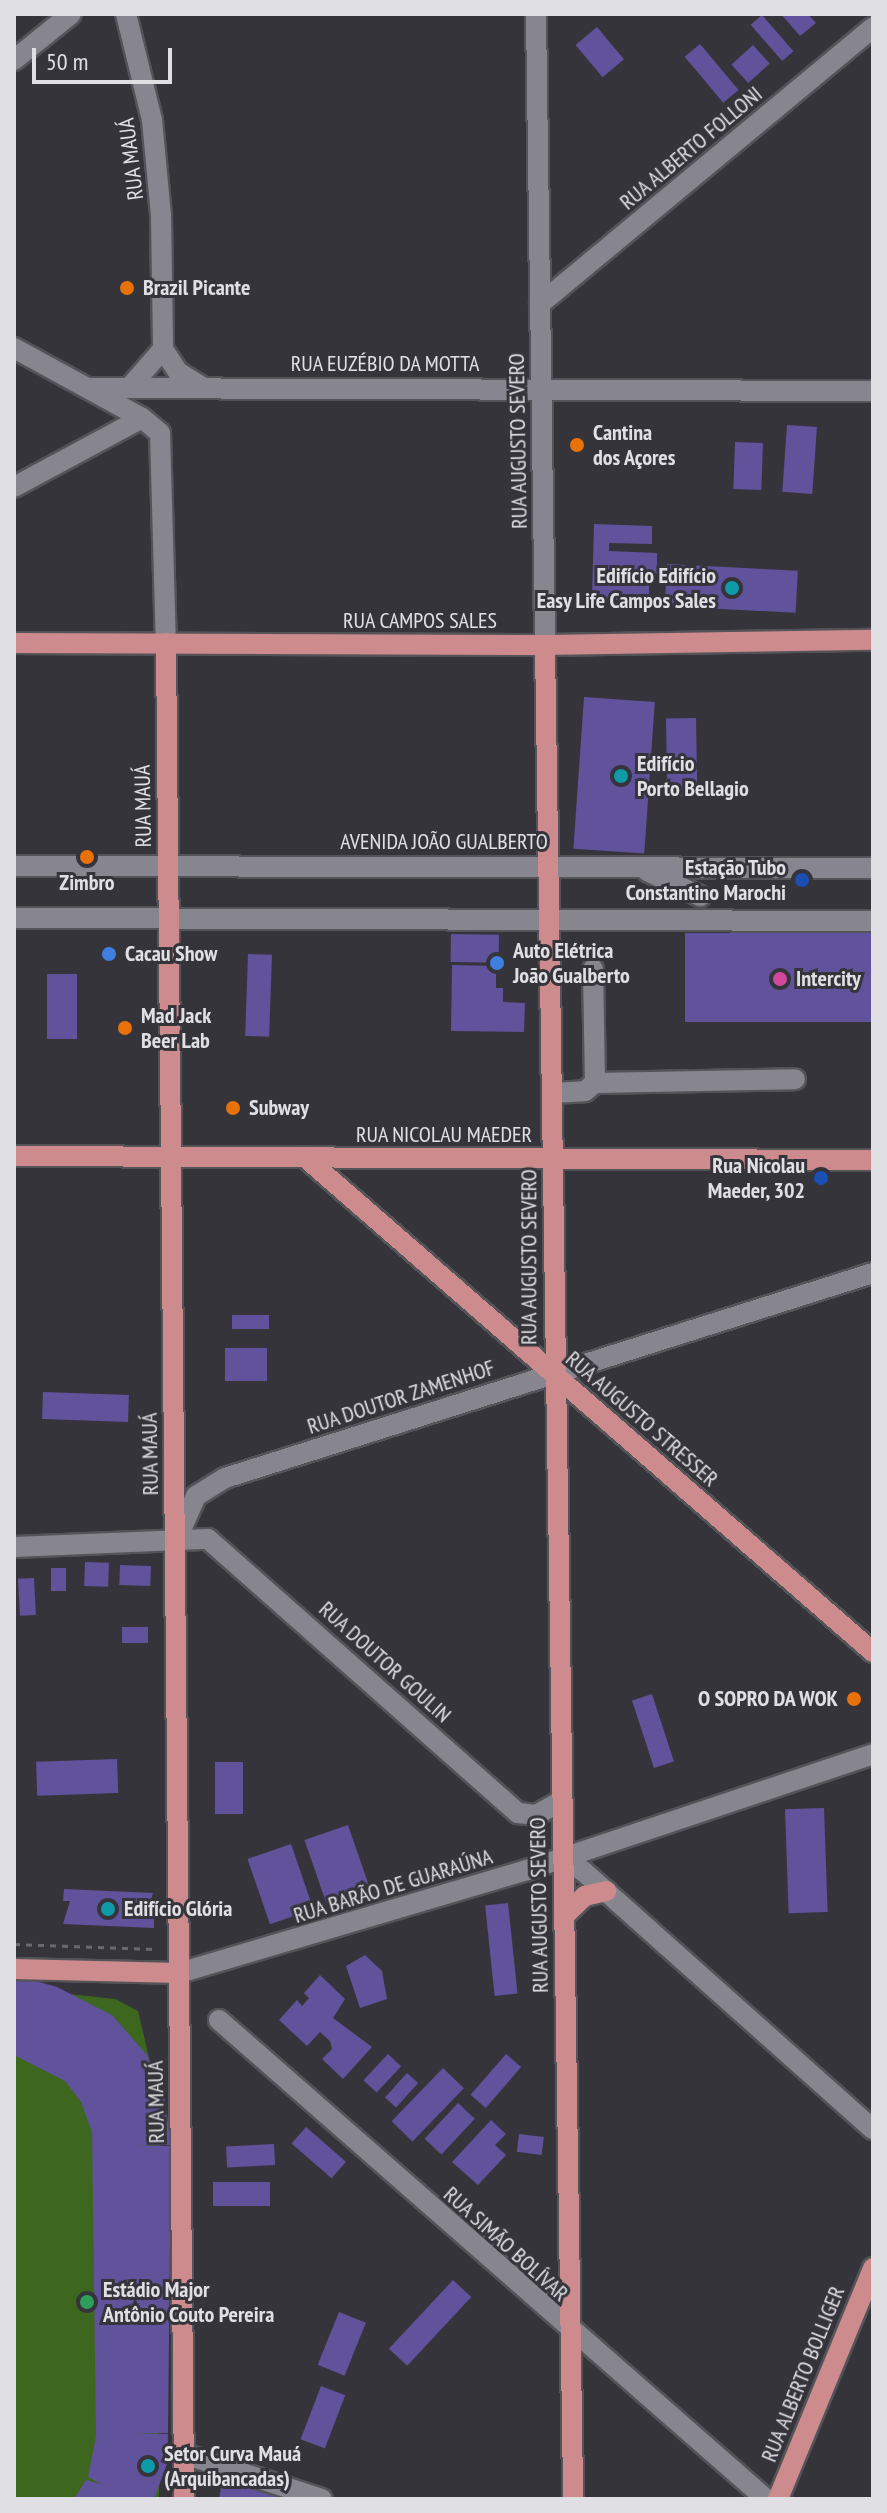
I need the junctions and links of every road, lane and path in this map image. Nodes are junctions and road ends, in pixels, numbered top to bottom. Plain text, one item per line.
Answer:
1 (71, 14) edge
2 (126, 14) edge
3 (541, 18) edge
4 (873, 28) edge
5 (14, 60) edge
6 (540, 304) junction
7 (14, 348) edge
8 (163, 349) junction
9 (130, 387) junction
10 (89, 388) junction
11 (204, 388) junction
12 (541, 389) junction
13 (873, 391) edge
14 (142, 418) junction
15 (14, 487) edge
16 (873, 640) edge
17 (14, 643) edge
18 (166, 643) junction
19 (545, 645) junction
20 (168, 865) junction
21 (14, 866) edge
22 (548, 867) junction
23 (639, 867) junction
24 (873, 868) edge
25 (700, 896) dead end
26 (14, 918) edge
27 (168, 918) junction
28 (549, 920) junction
29 (873, 921) edge
30 (593, 969) dead end
31 (795, 1079) dead end
32 (595, 1083) junction
33 (552, 1093) junction
34 (14, 1156) edge
35 (171, 1157) junction
36 (307, 1159) junction
37 (552, 1159) junction
38 (873, 1160) edge
39 (873, 1273) edge
40 (554, 1374) junction
41 (174, 1544) junction
42 (14, 1547) edge
43 (873, 1652) edge
44 (873, 1755) edge
45 (561, 1801) junction
46 (563, 1859) junction
47 (606, 1891) junction
48 (564, 1916) junction
49 (14, 1944) edge
50 (154, 1949) dead end
51 (14, 1969) edge
52 (179, 1973) junction
53 (219, 2020) dead end
54 (873, 2129) edge
55 (873, 2268) edge
56 (570, 2332) junction
57 (184, 2454) junction
58 (184, 2499) edge
59 (322, 2499) edge
60 (573, 2499) edge
61 (766, 2499) edge
62 (778, 2499) edge

1 - 5 street
2 - 8 street, RUA MAUÁ
3 - 6 street, RUA AUGUSTO SEVERO
4 - 6 street, RUA ALBERTO FOLLONI
6 - 12 street, RUA AUGUSTO SEVERO
7 - 10 street
8 - 9 street
8 - 11 street
9 - 10 street, RUA EUZÉBIO DA MOTTA
9 - 11 street, RUA EUZÉBIO DA MOTTA
10 - 14 street
11 - 12 street, RUA EUZÉBIO DA MOTTA
12 - 13 street, RUA EUZÉBIO DA MOTTA
12 - 19 street, RUA AUGUSTO SEVERO
14 - 15 street
14 - 18 street, RUA MAUÁ
16 - 19 main road, RUA CAMPOS SALES
17 - 18 main road, RUA CAMPOS SALES
18 - 19 main road, RUA CAMPOS SALES
18 - 20 main road, RUA MAUÁ
19 - 22 main road, RUA AUGUSTO SEVERO
20 - 21 street, AVENIDA JOÃO GUALBERTO
20 - 22 street, AVENIDA JOÃO GUALBERTO
20 - 27 main road, RUA MAUÁ
22 - 23 street, AVENIDA JOÃO GUALBERTO
22 - 28 main road, RUA AUGUSTO SEVERO
23 - 24 street, AVENIDA JOÃO GUALBERTO
23 - 25 street
26 - 27 street
27 - 28 street
27 - 35 main road, RUA MAUÁ
28 - 29 street
28 - 33 main road, RUA AUGUSTO SEVERO
30 - 32 street
31 - 32 street
32 - 33 street
33 - 37 main road, RUA AUGUSTO SEVERO
34 - 35 main road, RUA NICOLAU MAEDER
35 - 36 main road, RUA NICOLAU MAEDER
35 - 41 main road, RUA MAUÁ
36 - 37 main road, RUA NICOLAU MAEDER
36 - 40 main road, RUA AUGUSTO STRESSER
37 - 38 main road, RUA NICOLAU MAEDER
37 - 40 main road, RUA AUGUSTO SEVERO
39 - 40 street, RUA DOUTOR ZAMENHOF
40 - 41 street, RUA DOUTOR ZAMENHOF
40 - 43 main road, RUA AUGUSTO STRESSER
40 - 45 main road, RUA AUGUSTO SEVERO
41 - 42 street
41 - 45 street, RUA DOUTOR GOULIN
41 - 52 main road, RUA MAUÁ
44 - 46 street, RUA BARÃO DE GUARAÚNA
45 - 46 main road, RUA AUGUSTO SEVERO
46 - 47 street
46 - 48 main road, RUA AUGUSTO SEVERO
46 - 52 street, RUA BARÃO DE GUARAÚNA
47 - 48 main road
47 - 54 street
48 - 56 main road, RUA AUGUSTO SEVERO
49 - 50 path
51 - 52 main road
52 - 57 main road, RUA MAUÁ
53 - 56 street, RUA SIMÃO BOLÍVAR
55 - 62 main road, RUA ALBERTO BOLLIGER
56 - 60 main road, RUA AUGUSTO SEVERO
56 - 61 street, RUA SIMÃO BOLÍVAR
57 - 58 main road, RUA MAUÁ
57 - 59 street

